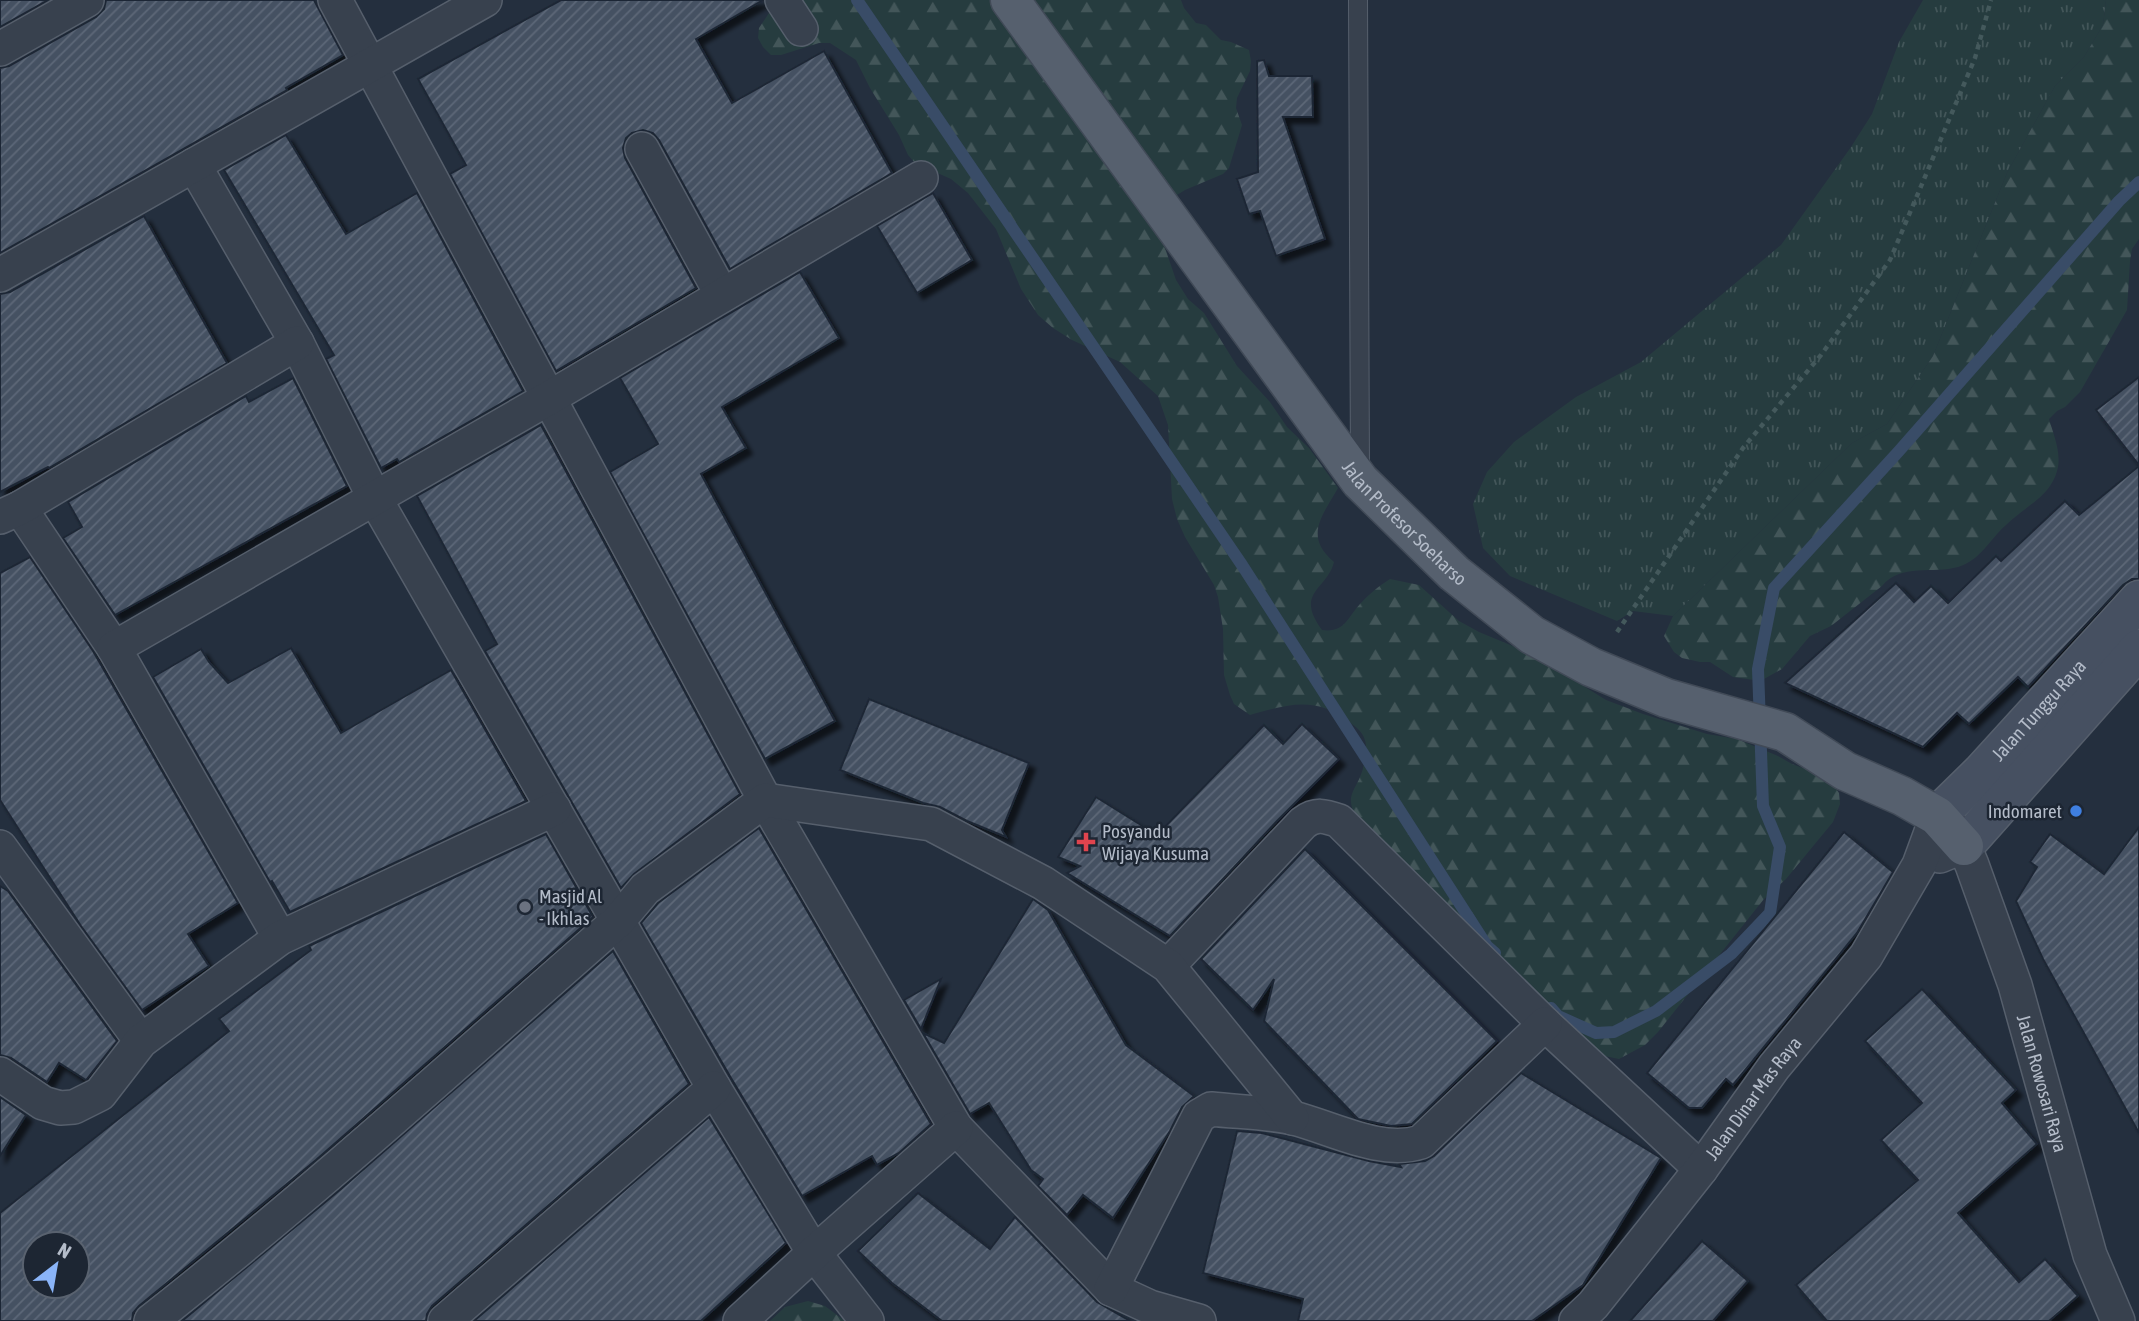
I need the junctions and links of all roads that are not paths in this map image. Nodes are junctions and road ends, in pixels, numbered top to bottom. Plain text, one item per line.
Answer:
1 (87, 0) edge
2 (335, 0) edge
3 (485, 0) edge
4 (782, 0) edge
5 (1010, 0) edge
6 (1359, 0) edge
7 (801, 29) dead end
8 (0, 49) edge
9 (370, 66) junction
10 (642, 149) dead end
11 (194, 165) junction
12 (921, 178) dead end
13 (0, 275) edge
14 (722, 295) junction
15 (297, 343) junction
16 (549, 398) junction
17 (1360, 481) junction
18 (374, 497) junction
19 (10, 512) edge
20 (2136, 608) edge
21 (114, 648) junction
22 (2139, 649) edge
23 (765, 800) junction
24 (554, 809) junction
25 (1937, 816) junction
26 (1964, 846) junction
27 (0, 847) edge
28 (1919, 865) junction
29 (618, 921) junction
30 (280, 938) junction
31 (1168, 966) junction
32 (1545, 1024) junction
33 (141, 1041) junction
34 (0, 1073) edge
35 (714, 1088) junction
36 (1292, 1118) junction
37 (956, 1128) junction
38 (1701, 1169) junction
39 (814, 1253) junction
40 (1111, 1289) junction
41 (151, 1321) edge
42 (445, 1321) edge
43 (740, 1321) edge
44 (867, 1321) edge
45 (1199, 1321) edge
46 (1576, 1321) edge
47 (2118, 1321) edge

1 - 8 street
2 - 9 street
3 - 9 street
4 - 7 street
5 - 17 main road, Jalan Profesor Soeharso
6 - 17 lane
9 - 11 street
9 - 16 street
10 - 14 street
11 - 13 street
11 - 15 street
12 - 14 street
14 - 16 street
15 - 18 street
15 - 19 street
16 - 18 street
16 - 23 street
17 - 25 main road, Jalan Profesor Soeharso
18 - 21 street
18 - 24 street
19 - 21 street
20 - 25 main road, Jalan Tunggu Raya
21 - 30 street
22 - 26 main road, Jalan Tunggu Raya
23 - 29 street
23 - 31 street
23 - 37 street
24 - 29 street
24 - 30 street
25 - 26 main road, Jalan Profesor Soeharso
25 - 28 street, Jalan Dinar Mas Raya
26 - 28 street
26 - 47 street, Jalan Rowosari Raya
27 - 33 street
28 - 38 street, Jalan Dinar Mas Raya
29 - 35 street
29 - 41 street
30 - 33 street
31 - 32 street
31 - 36 street
32 - 36 street
32 - 38 street
33 - 34 street
35 - 39 street
35 - 42 street
36 - 40 street
37 - 39 street
37 - 40 street
38 - 46 street, Jalan Dinar Mas Raya
39 - 43 street
39 - 44 street
40 - 45 street

